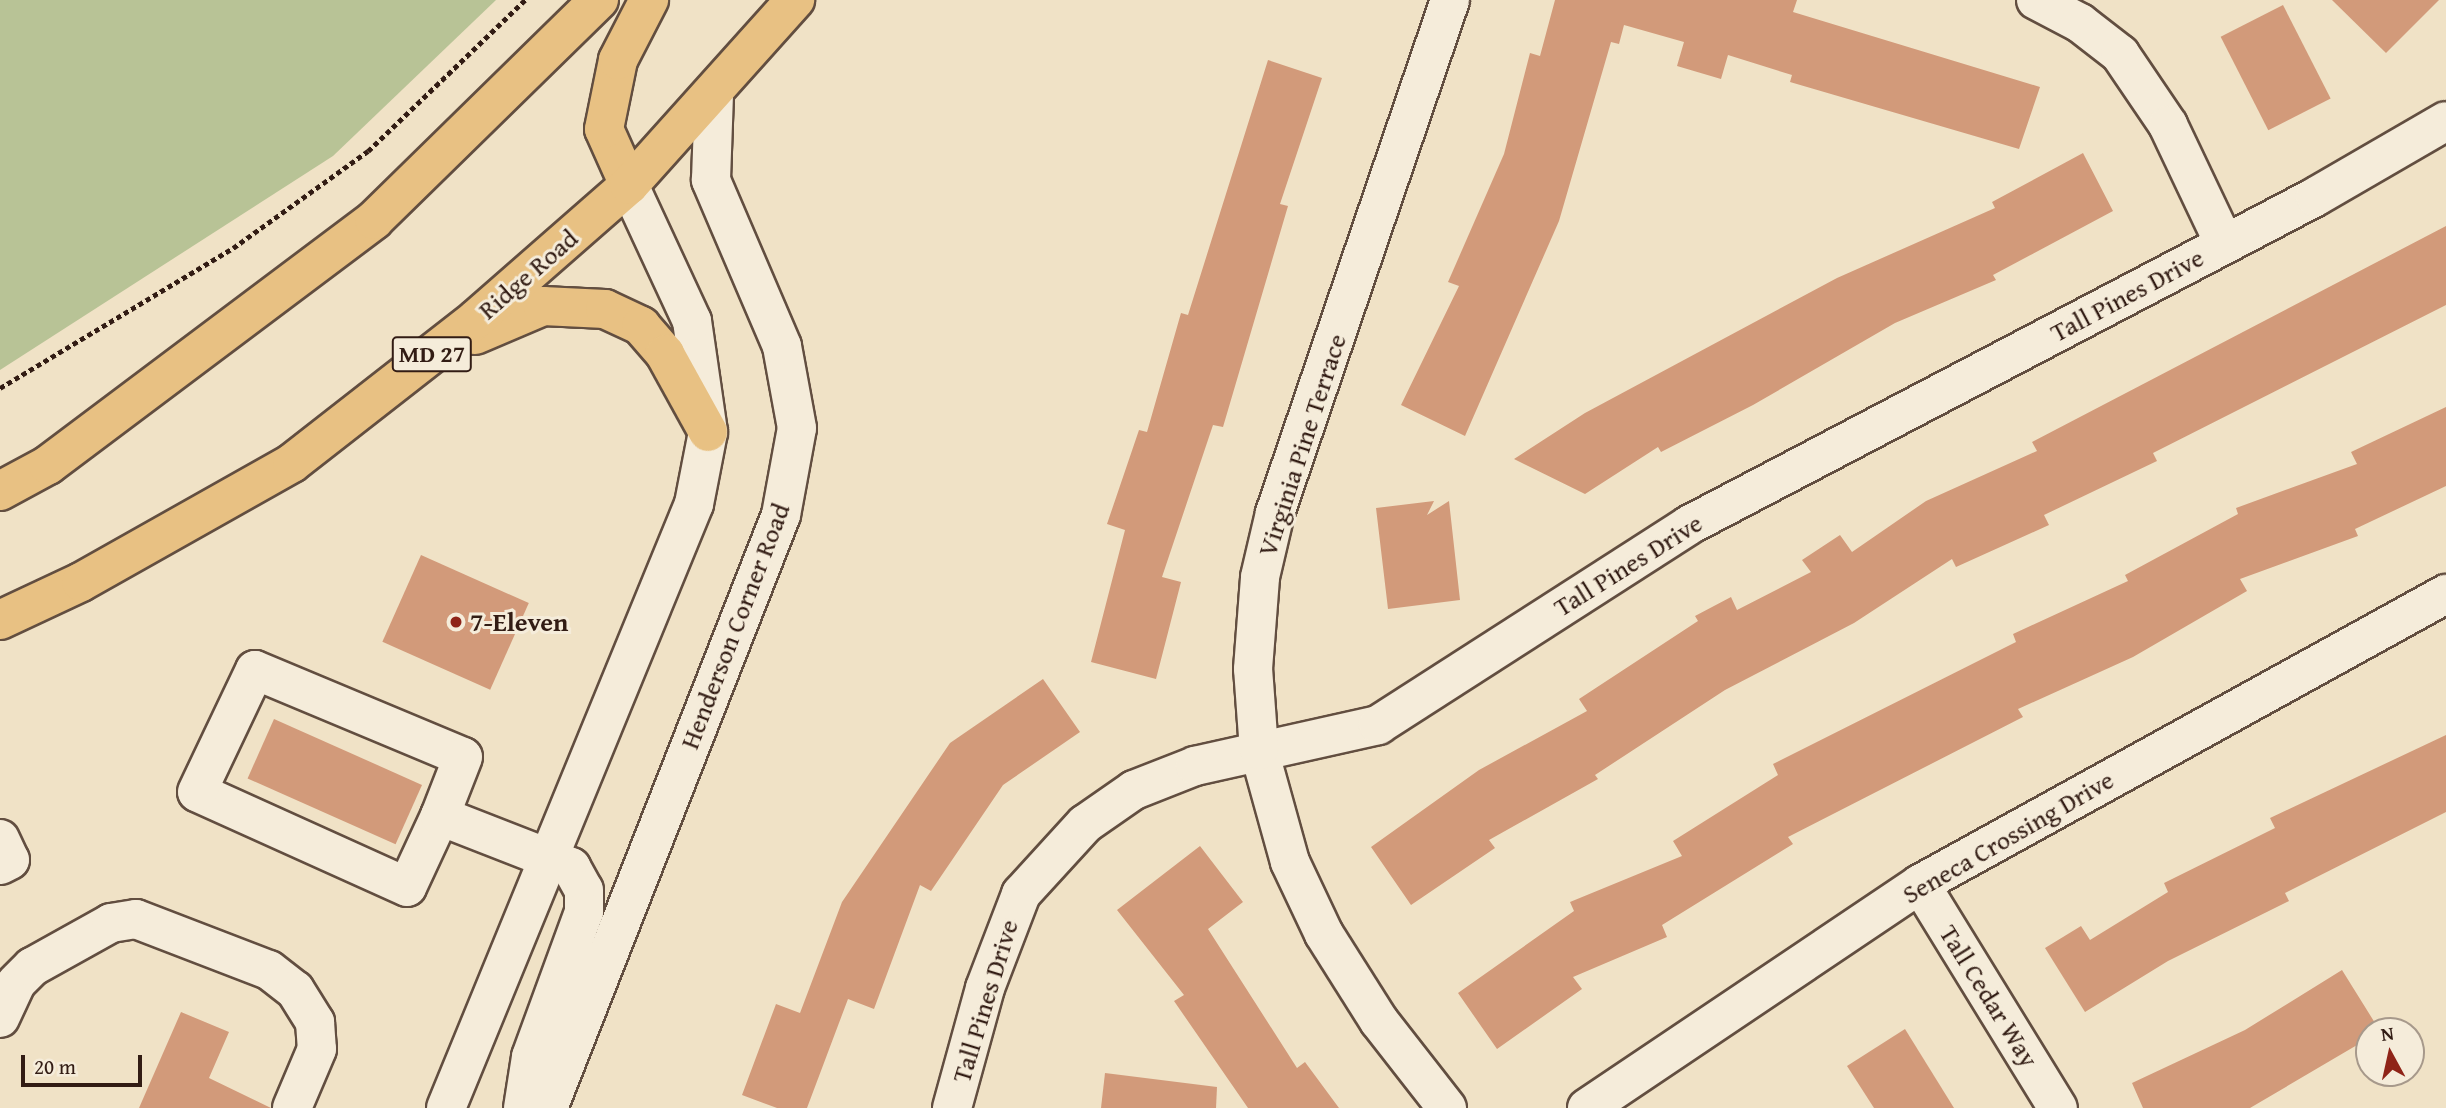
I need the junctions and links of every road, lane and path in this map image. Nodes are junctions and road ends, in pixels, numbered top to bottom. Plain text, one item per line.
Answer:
1 (525, 0) edge
2 (598, 0) edge
3 (649, 0) edge
4 (795, 0) edge
5 (1450, 0) edge
6 (2036, 0) edge
7 (714, 93) junction
8 (2446, 121) edge
9 (629, 185) junction
10 (2224, 243) junction
11 (434, 352) junction
12 (0, 388) edge
13 (708, 432) junction
14 (0, 491) edge
15 (2446, 594) edge
16 (0, 620) edge
17 (1259, 750) junction
18 (440, 816) junction
19 (549, 859) junction
20 (1920, 884) junction
21 (0, 1018) edge
22 (292, 1108) edge
23 (446, 1108) edge
24 (523, 1108) edge
25 (548, 1108) edge
26 (952, 1108) edge
27 (1447, 1108) edge
28 (1587, 1108) edge
29 (2058, 1108) edge

1 - 12 path
2 - 14 highway
3 - 9 highway
4 - 7 highway, Ridge Road / MD 27
5 - 17 street, Virginia Pine Terrace
6 - 10 street
7 - 9 highway, Ridge Road / MD 27
7 - 25 street, Henderson Corner Road
8 - 10 street, Tall Pines Drive
9 - 11 highway, Ridge Road / MD 27
9 - 13 street
10 - 17 street, Tall Pines Drive
11 - 13 highway
11 - 16 highway, Ridge Road / MD 27
13 - 19 street
15 - 20 street, Seneca Crossing Drive
17 - 26 street, Tall Pines Drive
17 - 27 street, Virginia Pine Terrace
18 - 18 street
18 - 19 street
19 - 23 street
19 - 24 street
20 - 28 street, Seneca Crossing Drive
20 - 29 street, Tall Cedar Way
21 - 22 street

